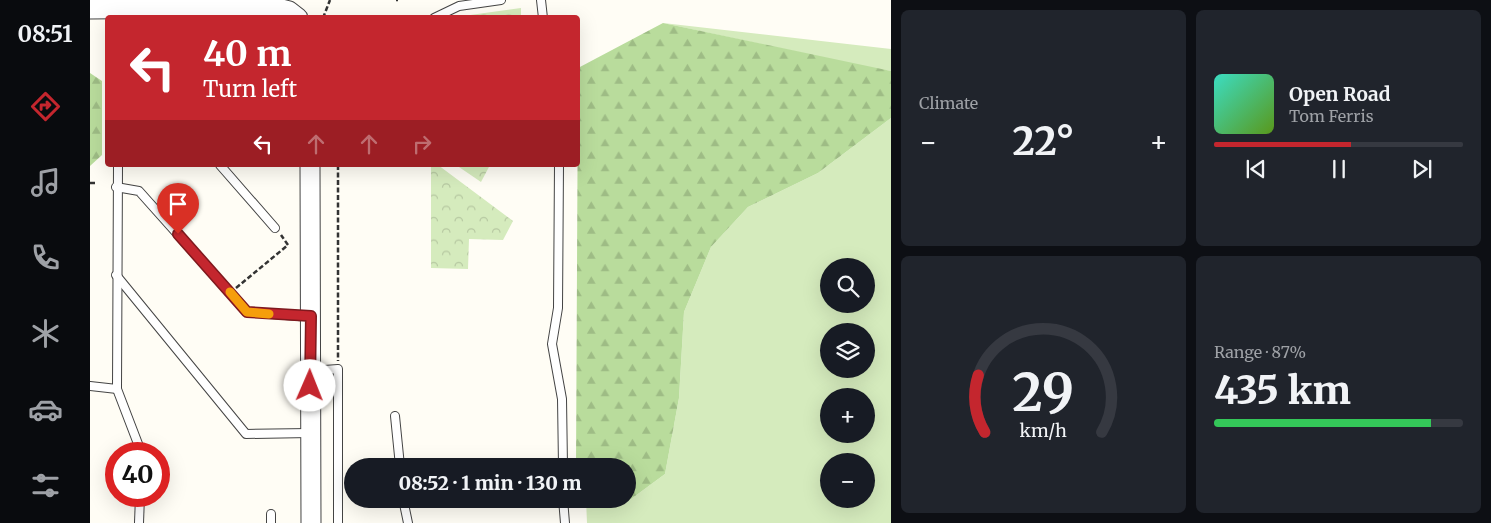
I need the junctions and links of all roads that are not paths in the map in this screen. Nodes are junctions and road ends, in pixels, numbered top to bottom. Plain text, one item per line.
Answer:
1 (501, 0) edge
2 (541, 0) edge
3 (103, 12) edge
4 (294, 15) edge
5 (440, 15) edge
6 (543, 15) edge
7 (118, 167) edge
8 (222, 167) edge
9 (310, 167) edge
10 (559, 167) edge
11 (116, 187) junction
12 (276, 228) road end
13 (116, 275) junction
14 (311, 316) junction
15 (311, 371) junction
16 (90, 386) edge
17 (117, 389) junction
18 (395, 416) dead end
19 (310, 433) junction
20 (137, 442) edge
21 (399, 458) edge
22 (563, 458) edge
23 (140, 507) edge
24 (405, 508) edge
25 (564, 508) edge
26 (271, 514) dead end
27 (139, 523) edge
28 (271, 523) edge
29 (310, 523) edge
30 (338, 523) edge
31 (408, 523) edge
32 (565, 523) edge

1 - 5 lane
2 - 6 lane
3 - 4 street
7 - 11 lane
8 - 12 lane
9 - 14 street
10 - 22 lane
11 - 13 lane
11 - 14 lane
13 - 17 lane
13 - 19 lane
14 - 15 street
15 - 19 street
15 - 30 lane
16 - 17 lane
17 - 20 lane
18 - 21 lane
19 - 29 street
23 - 27 lane
24 - 31 lane
25 - 32 lane
26 - 28 lane

